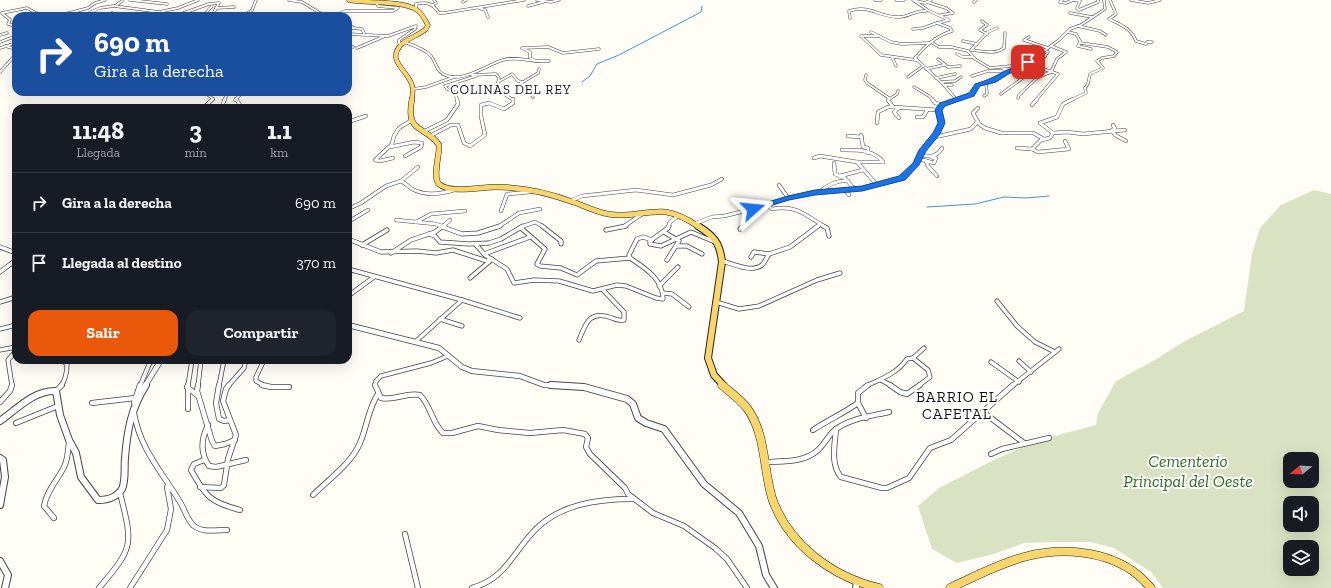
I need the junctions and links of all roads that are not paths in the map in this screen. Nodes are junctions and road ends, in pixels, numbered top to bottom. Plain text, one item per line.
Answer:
1 (105, 0) edge
2 (130, 0) edge
3 (198, 0) edge
4 (256, 0) edge
5 (289, 0) edge
6 (349, 0) edge
7 (434, 0) edge
8 (466, 0) edge
9 (524, 0) edge
10 (537, 0) edge
11 (559, 0) edge
12 (876, 0) edge
13 (881, 0) edge
14 (896, 0) edge
15 (904, 0) edge
16 (912, 0) edge
17 (930, 0) edge
18 (1062, 0) edge
19 (1073, 0) edge
20 (1098, 0) edge
21 (1104, 0) edge
22 (1110, 0) edge
23 (1131, 0) edge
24 (1160, 0) edge
25 (122, 1) edge
26 (545, 1) edge
27 (464, 2) dead end
28 (927, 2) junction
29 (167, 4) dead end
30 (377, 4) junction
31 (433, 4) junction
32 (114, 6) junction
33 (212, 6) dead end
34 (528, 6) dead end
35 (234, 7) dead end
36 (474, 7) junction
37 (216, 8) junction
38 (416, 9) junction
39 (929, 11) junction
40 (34, 12) edge
41 (73, 12) edge
42 (91, 12) edge
43 (190, 12) edge
44 (207, 12) edge
45 (214, 12) edge
46 (248, 12) edge
47 (319, 12) edge
48 (343, 12) edge
49 (1070, 13) dead end
50 (937, 15) junction
51 (488, 17) dead end
52 (1093, 17) junction
53 (850, 18) dead end
54 (982, 21) dead end
55 (937, 23) junction
56 (12, 25) edge
57 (1078, 26) junction
58 (353, 28) edge
59 (997, 28) dead end
60 (913, 29) dead end
61 (871, 32) dead end
62 (1068, 32) junction
63 (7, 33) dead end
64 (364, 33) junction
65 (1005, 33) dead end
66 (352, 34) edge
67 (987, 34) junction
68 (0, 35) edge
69 (1106, 35) dead end
70 (385, 36) junction
71 (879, 36) junction
72 (1029, 37) dead end
73 (12, 38) edge
74 (963, 41) dead end
75 (0, 42) edge
76 (1080, 42) junction
77 (1152, 42) dead end
78 (403, 43) junction
79 (930, 43) junction
80 (12, 44) edge
81 (977, 44) junction
82 (4, 46) junction
83 (0, 47) edge
84 (12, 48) edge
85 (357, 48) dead end
86 (1048, 48) junction
87 (599, 49) dead end
88 (1091, 49) dead end
89 (967, 50) junction
90 (971, 50) junction
91 (957, 54) dead end
92 (892, 57) junction
93 (973, 57) junction
94 (12, 58) edge
95 (938, 59) dead end
96 (916, 60) junction
97 (944, 65) junction
98 (896, 66) dead end
99 (923, 66) junction
100 (960, 66) dead end
101 (1024, 66) junction
102 (1033, 67) junction
103 (1037, 67) junction
104 (926, 68) junction
105 (539, 69) dead end
106 (1002, 70) dead end
107 (1052, 71) junction
108 (0, 72) edge
109 (483, 73) junction
110 (955, 74) dead end
111 (866, 75) dead end
112 (457, 76) junction
113 (972, 76) dead end
114 (908, 77) dead end
115 (961, 77) dead end
116 (936, 78) junction
117 (498, 82) junction
118 (521, 82) junction
119 (941, 82) junction
120 (986, 83) junction
121 (944, 85) junction
122 (952, 85) dead end
123 (914, 87) dead end
124 (413, 89) junction
125 (898, 91) dead end
126 (1001, 94) dead end
127 (209, 96) edge
128 (239, 96) edge
129 (984, 96) dead end
130 (533, 97) dead end
131 (889, 98) junction
132 (1018, 98) dead end
133 (956, 99) junction
134 (207, 104) edge
135 (238, 104) edge
136 (943, 105) junction
137 (1032, 105) dead end
138 (893, 107) junction
139 (900, 108) junction
140 (978, 108) dead end
141 (928, 109) junction
142 (938, 110) junction
143 (366, 116) dead end
144 (917, 117) dead end
145 (899, 118) dead end
146 (412, 120) junction
147 (352, 121) edge
148 (978, 121) junction
149 (877, 123) dead end
150 (1113, 125) dead end
151 (1112, 130) junction
152 (1124, 130) dead end
153 (423, 132) junction
154 (1053, 133) junction
155 (430, 136) junction
156 (848, 136) dead end
157 (934, 138) junction
158 (1044, 139) junction
159 (1065, 141) dead end
160 (1126, 141) dead end
161 (390, 147) junction
162 (942, 148) dead end
163 (1017, 148) dead end
164 (1032, 149) junction
165 (842, 150) dead end
166 (868, 152) junction
167 (921, 155) junction
168 (405, 156) dead end
169 (931, 157) junction
170 (393, 158) dead end
171 (814, 158) dead end
172 (919, 159) junction
173 (926, 161) junction
174 (857, 162) junction
175 (834, 163) dead end
176 (418, 167) dead end
177 (862, 170) junction
178 (840, 176) junction
179 (937, 176) dead end
180 (722, 179) dead end
181 (401, 181) junction
182 (849, 182) junction
183 (779, 185) dead end
184 (877, 185) junction
185 (456, 189) junction
186 (854, 189) junction
187 (845, 190) junction
188 (536, 191) junction
189 (826, 192) junction
190 (849, 195) dead end
191 (788, 198) junction
192 (570, 201) junction
193 (766, 204) junction
194 (352, 208) edge
195 (540, 209) dead end
196 (753, 209) junction
197 (368, 210) dead end
198 (465, 211) dead end
199 (501, 211) dead end
200 (643, 213) junction
201 (678, 216) junction
202 (352, 220) edge
203 (396, 220) dead end
204 (450, 220) dead end
205 (416, 222) junction
206 (694, 224) junction
207 (821, 224) junction
208 (444, 226) junction
209 (521, 228) junction
210 (740, 229) dead end
211 (387, 230) dead end
212 (606, 230) dead end
213 (664, 232) junction
214 (429, 234) junction
215 (829, 236) dead end
216 (530, 237) junction
217 (678, 239) junction
218 (652, 240) junction
219 (352, 241) edge
220 (717, 243) junction
221 (466, 244) junction
222 (561, 244) dead end
223 (362, 245) junction
224 (476, 245) junction
225 (677, 246) junction
226 (0, 248) edge
227 (12, 252) edge
228 (461, 252) junction
229 (390, 253) junction
230 (484, 254) junction
231 (702, 254) dead end
232 (769, 254) junction
233 (751, 257) dead end
234 (630, 258) junction
235 (492, 259) junction
236 (667, 260) dead end
237 (722, 261) junction
238 (12, 263) edge
239 (678, 267) dead end
240 (352, 270) edge
241 (0, 272) edge
242 (840, 273) dead end
243 (374, 277) junction
244 (470, 278) dead end
245 (660, 286) junction
246 (602, 290) junction
247 (352, 292) edge
248 (663, 293) junction
249 (12, 298) edge
250 (462, 300) junction
251 (996, 301) dead end
252 (0, 302) edge
253 (716, 302) junction
254 (689, 307) dead end
255 (520, 318) dead end
256 (440, 319) junction
257 (12, 326) edge
258 (352, 326) edge
259 (462, 326) dead end
260 (0, 329) edge
261 (579, 340) dead end
262 (415, 342) junction
263 (12, 348) edge
264 (924, 348) dead end
265 (0, 350) edge
266 (12, 354) edge
267 (448, 356) junction
268 (913, 358) junction
269 (1019, 361) dead end
270 (991, 362) dead end
271 (67, 364) edge
272 (150, 364) edge
273 (159, 364) edge
274 (191, 364) edge
275 (200, 364) edge
276 (223, 364) edge
277 (245, 364) edge
278 (262, 364) edge
279 (1031, 372) junction
280 (881, 380) junction
281 (1019, 382) junction
282 (187, 387) junction
283 (289, 387) dead end
284 (56, 391) junction
285 (378, 394) junction
286 (198, 395) junction
287 (135, 398) junction
288 (0, 402) edge
289 (92, 402) dead end
290 (858, 403) junction
291 (58, 406) junction
292 (134, 408) junction
293 (188, 409) dead end
294 (889, 412) dead end
295 (983, 412) junction
296 (866, 418) junction
297 (230, 420) junction
298 (0, 421) edge
299 (16, 423) dead end
300 (208, 424) junction
301 (836, 429) junction
302 (813, 430) dead end
303 (1049, 438) dead end
304 (69, 440) junction
305 (234, 440) junction
306 (1024, 443) junction
307 (991, 454) dead end
308 (0, 458) edge
309 (204, 460) junction
310 (246, 460) dead end
311 (765, 462) junction
312 (227, 464) junction
313 (167, 486) junction
314 (200, 487) junction
315 (120, 493) junction
316 (313, 495) dead end
317 (634, 499) junction
318 (0, 505) edge
319 (240, 510) dead end
320 (54, 518) dead end
321 (227, 530) dead end
322 (405, 534) dead end
323 (0, 561) edge
324 (857, 585) edge
325 (4, 588) edge
326 (99, 588) edge
327 (130, 588) edge
328 (418, 588) edge
329 (472, 588) edge
330 (747, 588) edge
331 (774, 588) edge
332 (879, 588) edge
333 (950, 588) edge
334 (1151, 588) edge

1 - 41 street
2 - 29 street
3 - 32 street
4 - 46 street
5 - 47 street
6 - 30 main road
7 - 31 street
8 - 27 street
9 - 36 street
10 - 26 street
11 - 26 street
12 - 13 street
14 - 15 street
16 - 28 street
16 - 39 street
17 - 28 street
18 - 19 street
19 - 20 street
21 - 52 street
22 - 77 street
23 - 24 street
25 - 32 street
26 - 34 street
28 - 50 street
30 - 38 main road
30 - 48 street
31 - 36 street
31 - 38 street
32 - 42 street
33 - 44 street
35 - 37 street
36 - 51 street
37 - 43 street
37 - 45 street
38 - 78 main road
39 - 50 street
39 - 53 street
40 - 56 street
49 - 52 street
50 - 55 street
52 - 57 street
54 - 67 street
55 - 60 street
55 - 79 street
57 - 62 street
57 - 69 street
58 - 64 street
59 - 67 street
61 - 71 street
62 - 76 street
62 - 86 street
63 - 68 street
64 - 66 street
64 - 70 street
65 - 90 street
67 - 81 street
70 - 78 street
70 - 85 street
71 - 79 street
71 - 92 street
72 - 86 street
73 - 75 street
74 - 81 street
76 - 88 street
76 - 154 street
78 - 112 street
78 - 124 main road
79 - 89 street
79 - 96 street
80 - 82 street
81 - 90 street
82 - 83 street
82 - 84 street
86 - 101 street
86 - 103 street
86 - 107 street
87 - 112 street
89 - 90 street
89 - 93 street
91 - 93 street
92 - 96 street
92 - 98 street
93 - 101 street
94 - 108 street
95 - 97 street
96 - 99 street
97 - 100 street
97 - 104 street
99 - 104 street
99 - 114 street
101 - 102 street
101 - 120 street
102 - 103 street
102 - 126 street
103 - 107 street
104 - 116 street
105 - 118 street
106 - 113 street
107 - 132 street
107 - 137 street
109 - 112 street
109 - 117 street
109 - 153 street
110 - 116 street
111 - 131 street
112 - 124 street
115 - 119 street
116 - 119 street
117 - 118 street
117 - 155 street
118 - 130 street
119 - 121 street
120 - 129 street
120 - 133 street
121 - 122 street
121 - 133 street
123 - 136 street
124 - 146 main road
125 - 131 street
127 - 134 street
128 - 135 street
131 - 138 street
133 - 136 street
136 - 142 street
138 - 139 street
138 - 149 street
139 - 141 street
139 - 145 street
140 - 148 street
141 - 142 street
141 - 144 street
142 - 157 street
143 - 147 street
146 - 153 main road
146 - 161 street
148 - 157 street
148 - 158 street
150 - 151 street
151 - 152 street
151 - 154 street
151 - 160 street
153 - 155 main road
154 - 158 street
155 - 185 main road
156 - 166 street
157 - 167 street
158 - 164 street
159 - 164 street
161 - 168 street
161 - 170 street
162 - 169 street
163 - 164 street
165 - 166 street
166 - 174 street
167 - 169 street
167 - 172 street
169 - 173 street
171 - 174 street
172 - 173 street
172 - 184 street
173 - 179 street
174 - 177 street
175 - 178 street
176 - 181 street
177 - 178 street
177 - 184 street
178 - 182 street
180 - 192 street
181 - 185 street
181 - 194 street
182 - 186 street
182 - 189 street
183 - 191 street
184 - 186 street
185 - 188 main road
186 - 187 street
187 - 189 street
187 - 190 street
188 - 192 main road
188 - 199 street
189 - 191 street
191 - 193 street
192 - 200 main road
193 - 196 street
193 - 207 street
195 - 208 street
196 - 206 street
196 - 210 street
197 - 202 street
198 - 205 street
200 - 201 main road
200 - 212 street
201 - 206 main road
201 - 213 street
203 - 205 street
204 - 208 street
205 - 208 street
206 - 220 main road
207 - 215 street
207 - 232 street
208 - 214 street
209 - 216 street
209 - 222 street
209 - 224 street
211 - 223 street
213 - 217 street
213 - 218 street
214 - 221 street
214 - 229 street
216 - 230 street
216 - 234 street
217 - 218 street
217 - 220 street
217 - 225 street
218 - 234 street
219 - 223 street
220 - 237 main road
221 - 224 street
221 - 228 street
223 - 229 street
224 - 230 street
225 - 231 street
225 - 236 street
226 - 227 street
228 - 229 street
228 - 235 street
230 - 235 street
232 - 233 street
232 - 237 street
234 - 245 street
235 - 244 street
235 - 246 street
237 - 253 main road
238 - 241 street
239 - 245 street
240 - 243 street
242 - 253 street
243 - 247 street
243 - 250 street
245 - 248 street
246 - 248 street
246 - 261 street
248 - 254 street
249 - 252 street
250 - 255 street
250 - 256 street
251 - 279 street
253 - 311 main road
256 - 259 street
256 - 262 street
257 - 260 street
258 - 262 street
262 - 267 street
263 - 265 street
264 - 268 street
266 - 288 street
267 - 285 street
267 - 331 street
268 - 280 street
268 - 280 street
269 - 279 street
270 - 281 street
271 - 284 street
272 - 287 street
273 - 292 street
274 - 282 street
275 - 286 street
276 - 297 street
277 - 297 street
278 - 283 street
279 - 281 street
280 - 290 street
281 - 295 street
282 - 286 street
282 - 293 street
284 - 291 street
284 - 298 street
285 - 316 street
285 - 317 street
286 - 300 street
287 - 289 street
287 - 292 street
290 - 296 street
290 - 302 street
291 - 299 street
291 - 304 street
292 - 313 street
292 - 315 street
294 - 296 street
295 - 301 street
295 - 306 street
296 - 301 street
297 - 305 street
300 - 305 street
300 - 309 street
301 - 311 street
303 - 306 street
304 - 315 street
304 - 320 street
305 - 312 street
306 - 307 street
308 - 318 street
309 - 312 street
309 - 314 street
310 - 312 street
311 - 324 main road
312 - 314 street
313 - 321 street
313 - 327 street
314 - 319 street
315 - 326 street
317 - 329 street
317 - 330 street
322 - 328 street
323 - 325 street
324 - 332 main road
333 - 334 main road

